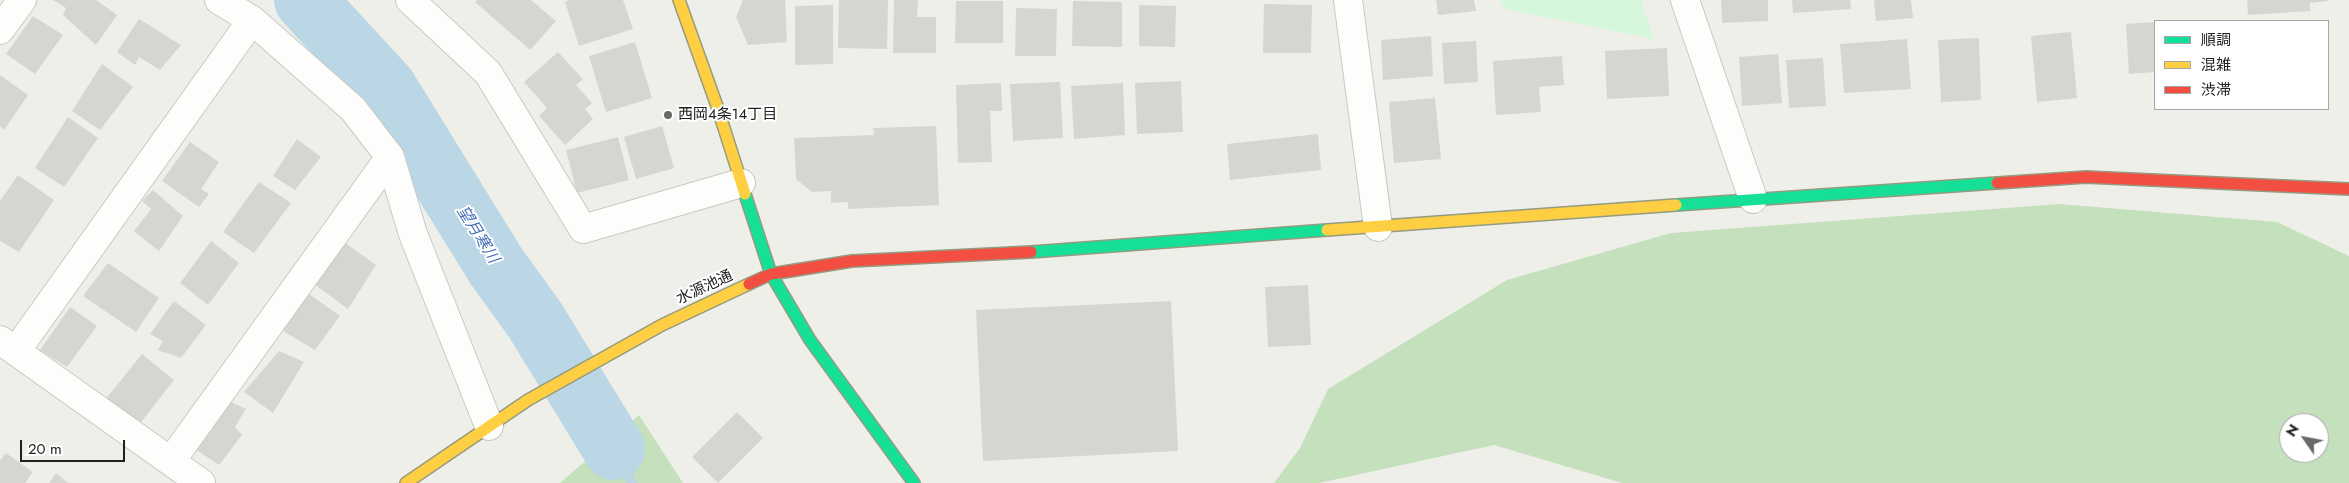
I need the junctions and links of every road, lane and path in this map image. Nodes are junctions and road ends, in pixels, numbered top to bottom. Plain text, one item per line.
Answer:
1 (22, 0) edge
2 (219, 0) edge
3 (410, 0) edge
4 (679, 0) edge
5 (1348, 0) edge
6 (1684, 0) edge
7 (252, 20) junction
8 (0, 30) edge
9 (390, 157) junction
10 (741, 183) junction
11 (2349, 188) edge
12 (1753, 199) junction
13 (1378, 227) junction
14 (771, 274) junction
15 (8, 346) edge
16 (490, 426) junction
17 (171, 461) junction
18 (201, 483) edge
19 (406, 483) edge
20 (914, 483) edge

1 - 8 street
2 - 7 street
3 - 10 street
4 - 10 street
5 - 13 street
6 - 12 street
7 - 9 street
7 - 15 street
9 - 16 street
9 - 17 street
10 - 14 street
11 - 12 street, 水源池通
12 - 13 street, 水源池通
13 - 14 street, 水源池通
14 - 16 street, 水源池通
14 - 20 street
15 - 17 street
16 - 19 street, 水源池通
17 - 18 street

